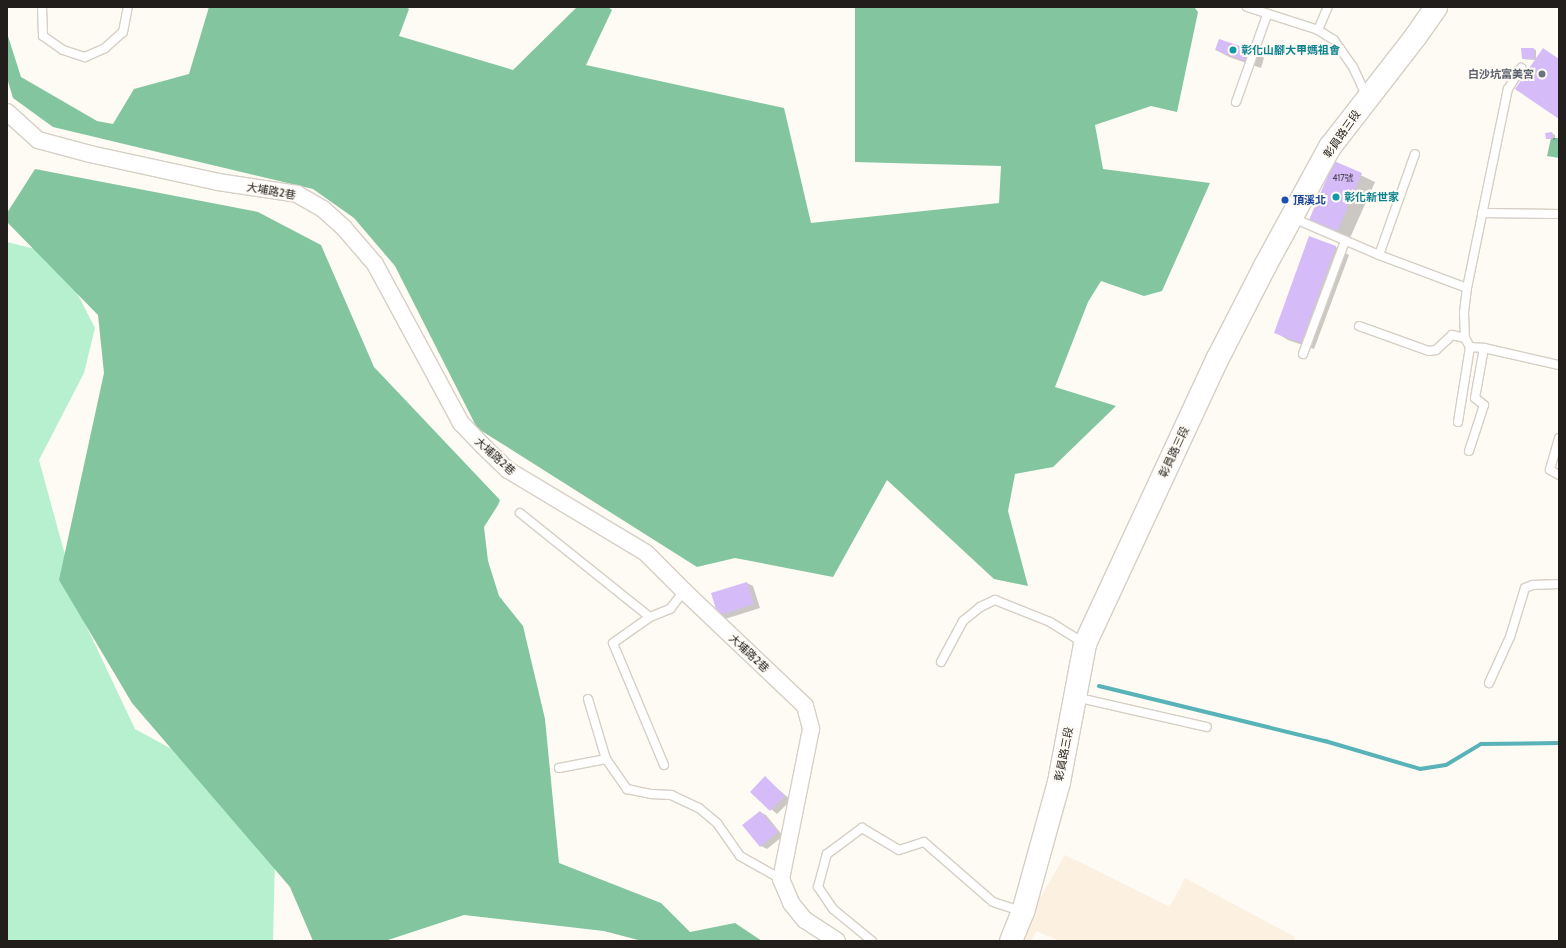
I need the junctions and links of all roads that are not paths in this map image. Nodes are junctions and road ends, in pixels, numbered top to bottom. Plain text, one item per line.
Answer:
1 (42, 7) edge
2 (128, 7) edge
3 (1247, 7) edge
4 (1328, 7) edge
5 (1436, 7) edge
6 (1267, 15) junction
7 (1318, 30) junction
8 (1521, 68) dead end
9 (1368, 98) junction
10 (1236, 102) dead end
11 (7, 112) edge
12 (1415, 154) dead end
13 (1482, 213) junction
14 (1559, 214) edge
15 (1292, 217) junction
16 (1345, 241) junction
17 (1379, 255) junction
18 (1467, 288) junction
19 (1359, 326) dead end
20 (1465, 338) junction
21 (1470, 347) junction
22 (1484, 348) junction
23 (1303, 354) dead end
24 (1559, 365) edge
25 (1458, 422) dead end
26 (1559, 438) edge
27 (1469, 451) dead end
28 (1559, 475) edge
29 (520, 513) dead end
30 (1559, 584) edge
31 (684, 591) junction
32 (650, 617) junction
33 (1085, 644) junction
34 (941, 662) dead end
35 (1489, 683) dead end
36 (1074, 697) junction
37 (588, 699) dead end
38 (1207, 727) dead end
39 (606, 759) junction
40 (664, 765) dead end
41 (559, 768) dead end
42 (781, 879) junction
43 (1023, 912) junction
44 (837, 941) edge
45 (872, 941) edge
46 (1011, 941) edge

1 - 2 lane
3 - 6 lane
4 - 7 lane
5 - 9 main road, 彰員路三段
6 - 7 lane
6 - 10 lane
7 - 9 lane
8 - 13 lane
9 - 15 main road, 彰員路三段
11 - 31 street, 大埔路2巷
12 - 17 lane
13 - 14 lane
13 - 18 lane
15 - 16 lane
15 - 33 main road, 彰員路三段
16 - 17 lane
16 - 23 lane
17 - 18 lane
18 - 20 lane
19 - 20 lane
20 - 21 lane
21 - 22 lane
21 - 25 lane
22 - 24 lane
22 - 27 lane
26 - 28 lane
29 - 32 lane
30 - 35 lane
31 - 32 lane
31 - 42 street, 大埔路2巷
32 - 40 lane
33 - 34 lane
33 - 36 main road, 彰員路三段
36 - 38 lane
36 - 43 main road, 彰員路三段
37 - 39 lane
39 - 41 lane
39 - 42 lane
42 - 44 street
43 - 45 lane
43 - 46 main road, 彰員路三段

